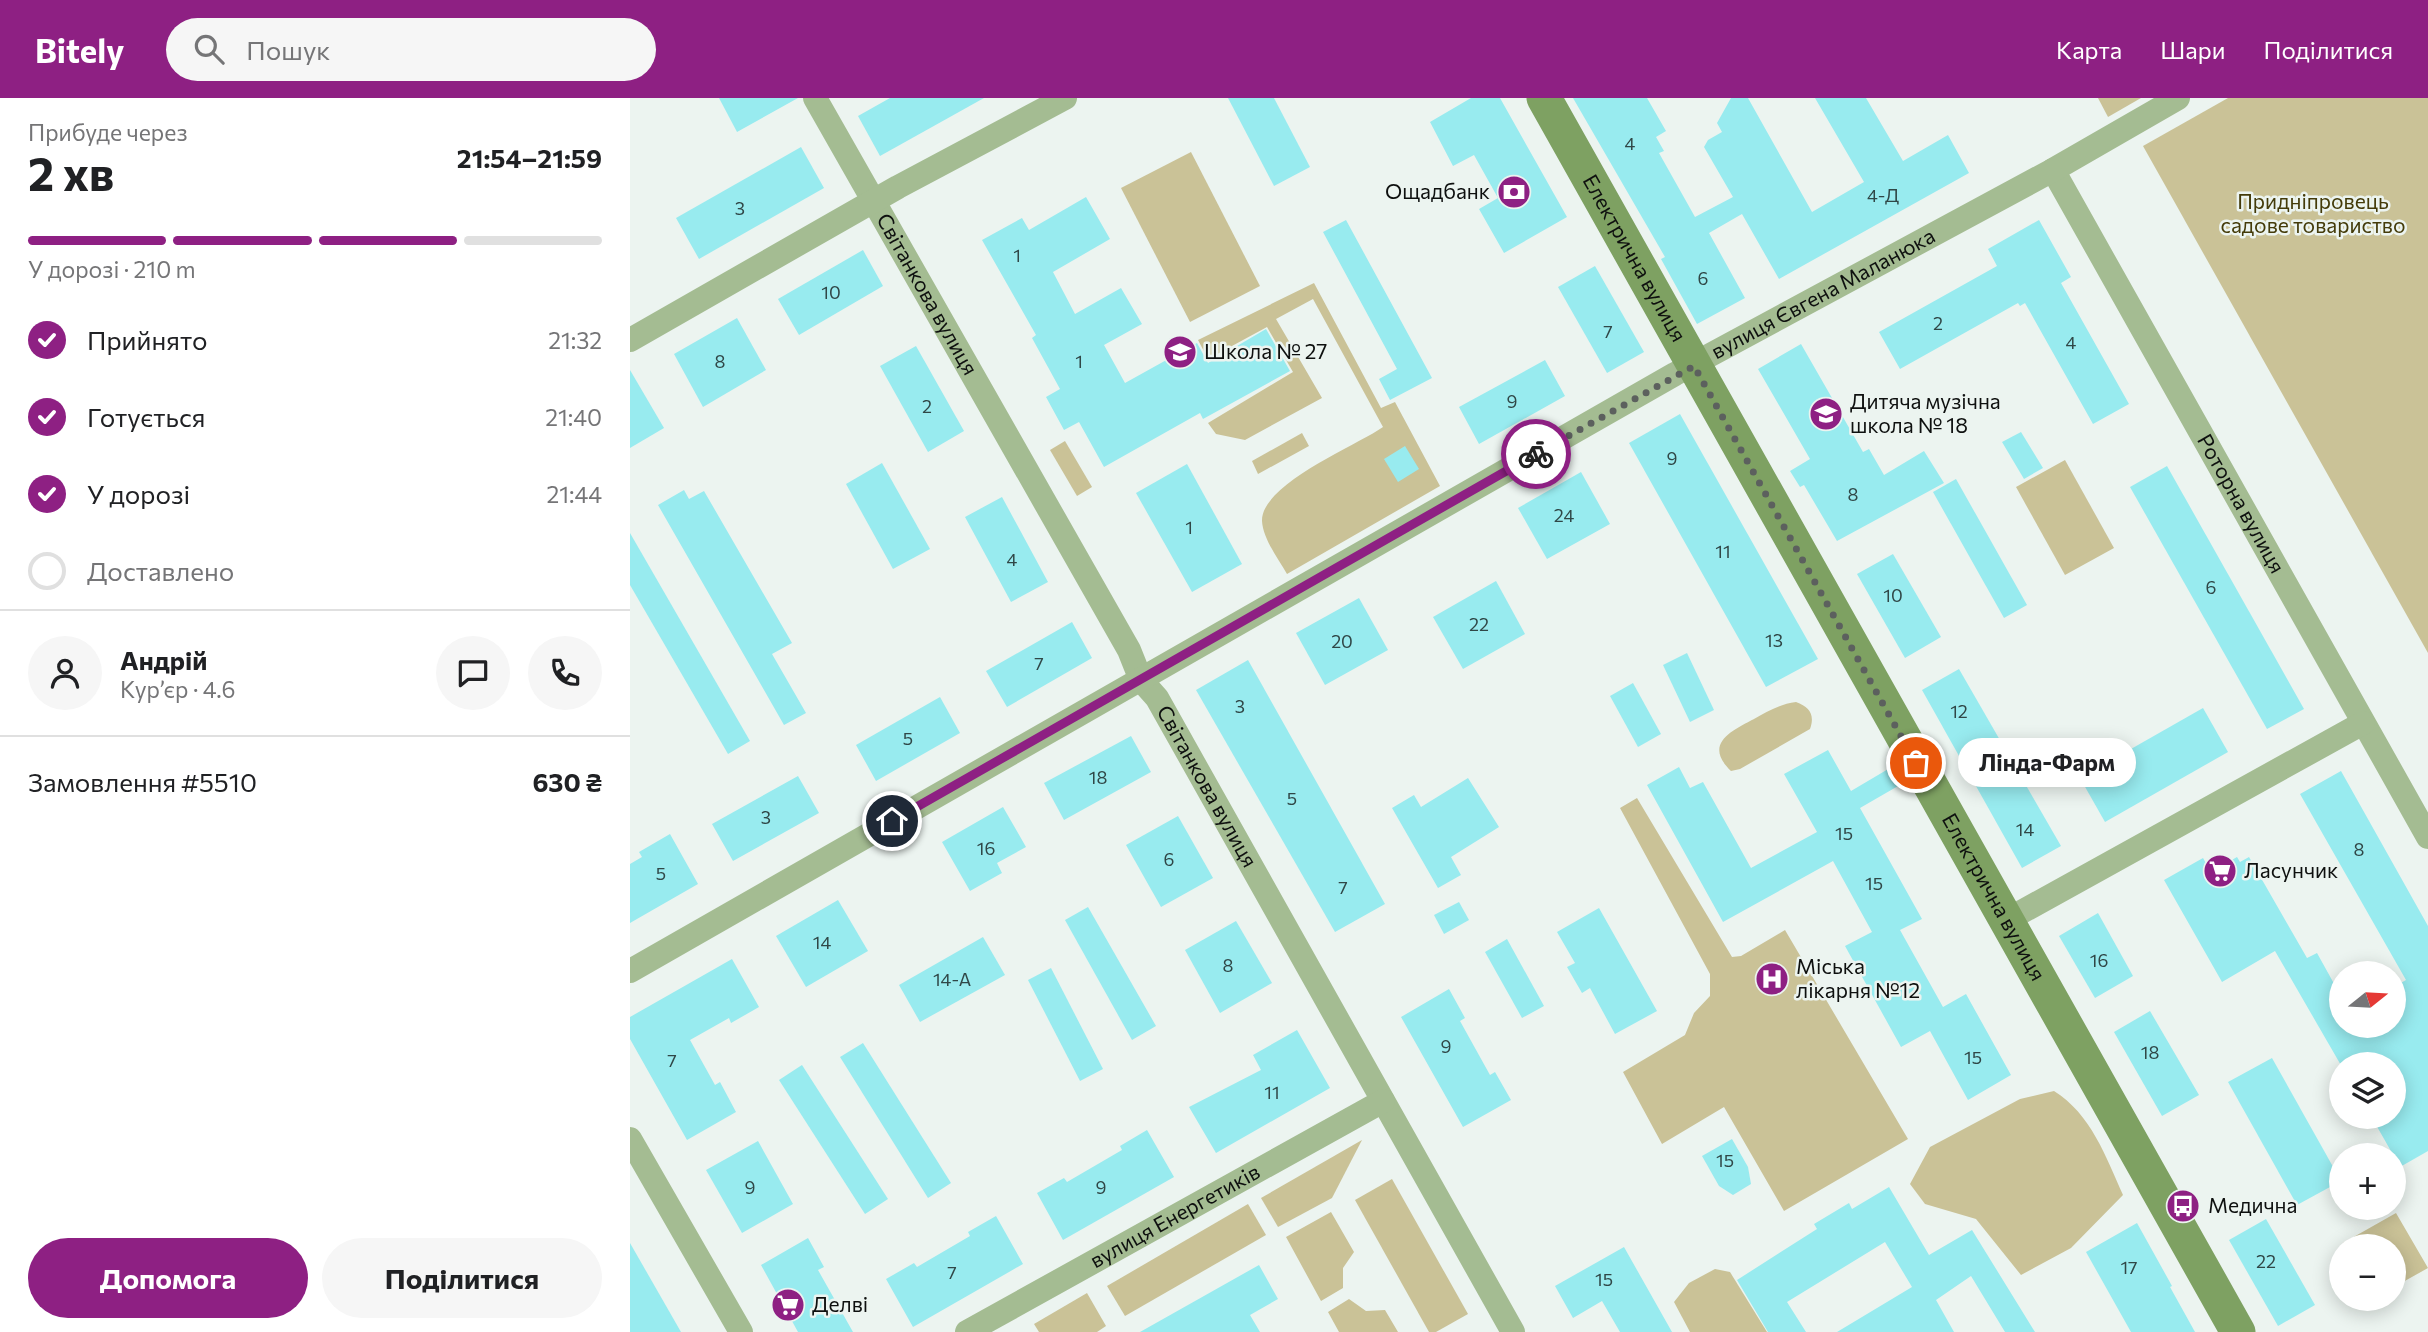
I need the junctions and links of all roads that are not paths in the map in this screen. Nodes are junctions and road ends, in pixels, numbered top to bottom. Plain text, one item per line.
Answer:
1 (815, 98) edge
2 (1065, 98) edge
3 (1544, 98) edge
4 (2178, 98) edge
5 (2053, 170) junction
6 (874, 204) junction
7 (630, 341) edge
8 (1694, 366) junction
9 (1141, 680) junction
10 (2363, 723) junction
11 (2428, 837) edge
12 (2007, 920) junction
13 (630, 971) edge
14 (1383, 1101) junction
15 (630, 1139) edge
16 (741, 1332) edge
17 (967, 1332) edge
18 (1513, 1332) edge
19 (2238, 1332) edge

1 - 6 street, Світанкова вулиця
2 - 6 street
3 - 8 street, Електрична вулиця
4 - 5 street, вулиця Євгена Маланюка
5 - 8 street, вулиця Євгена Маланюка
5 - 10 street, Роторна вулиця
6 - 7 street
6 - 9 street, Світанкова вулиця
8 - 9 street, вулиця Євгена Маланюка
8 - 12 street, Електрична вулиця
9 - 13 street, вулиця Євгена Маланюка
9 - 14 street, Світанкова вулиця
10 - 11 street, Роторна вулиця
10 - 12 street
12 - 19 street, Електрична вулиця
14 - 17 street, вулиця Енергетиків
14 - 18 street, Світанкова вулиця
15 - 16 street

